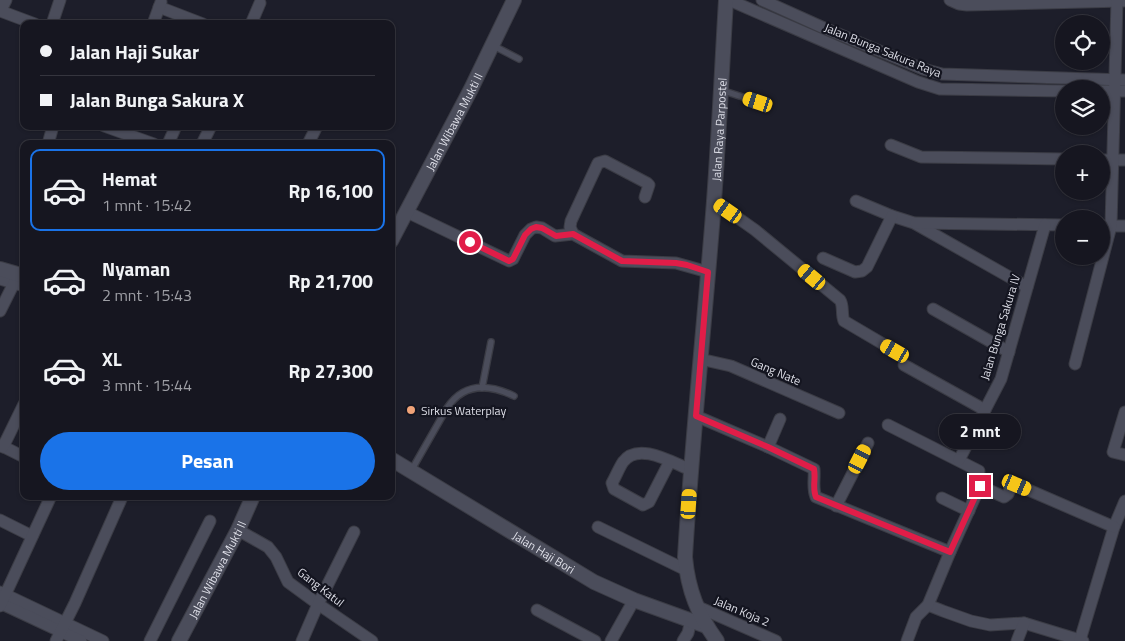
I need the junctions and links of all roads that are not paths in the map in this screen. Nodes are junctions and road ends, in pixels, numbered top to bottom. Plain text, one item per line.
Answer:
1 (6, 0) edge
2 (60, 0) edge
3 (514, 0) edge
4 (727, 0) edge
5 (762, 0) edge
6 (950, 0) edge
7 (1046, 1) edge
8 (1120, 1) edge
9 (260, 2) dead end
10 (977, 2) edge
11 (160, 3) edge
12 (24, 20) edge
13 (53, 20) edge
14 (154, 20) edge
15 (196, 20) edge
16 (253, 20) edge
17 (824, 28) junction
18 (820, 39) junction
19 (492, 45) junction
20 (519, 59) dead end
21 (923, 69) junction
22 (918, 82) junction
23 (1120, 85) edge
24 (721, 90) junction
25 (1055, 91) edge
26 (758, 102) dead end
27 (122, 130) edge
28 (145, 140) edge
29 (890, 144) dead end
30 (1110, 145) edge
31 (1055, 159) edge
32 (1110, 160) edge
33 (1125, 160) edge
34 (645, 197) dead end
35 (714, 201) junction
36 (856, 201) dead end
37 (407, 212) junction
38 (892, 216) junction
39 (914, 223) junction
40 (1045, 225) junction
41 (1055, 225) edge
42 (1110, 226) edge
43 (1125, 226) edge
44 (395, 234) edge
45 (573, 234) junction
46 (823, 258) dead end
47 (1097, 265) edge
48 (0, 269) edge
49 (708, 272) junction
50 (0, 279) edge
51 (20, 281) edge
52 (20, 282) edge
53 (20, 283) edge
54 (1028, 287) junction
55 (933, 309) dead end
56 (0, 311) edge
57 (491, 342) dead end
58 (895, 351) dead end
59 (1009, 352) junction
60 (700, 359) junction
61 (1075, 364) dead end
62 (904, 365) dead end
63 (482, 388) junction
64 (514, 396) dead end
65 (985, 410) junction
66 (20, 412) edge
67 (1125, 412) edge
68 (839, 413) dead end
69 (696, 416) junction
70 (780, 419) dead end
71 (888, 425) dead end
72 (868, 443) dead end
73 (2, 446) edge
74 (768, 447) junction
75 (20, 455) edge
76 (1125, 455) edge
77 (959, 460) junction
78 (395, 461) edge
79 (670, 461) junction
80 (691, 470) junction
81 (411, 471) junction
82 (979, 471) dead end
83 (942, 498) dead end
84 (49, 500) edge
85 (120, 500) edge
86 (252, 500) edge
87 (1125, 501) edge
88 (836, 506) junction
89 (969, 511) junction
90 (0, 520) edge
91 (210, 521) dead end
92 (598, 527) dead end
93 (1114, 527) junction
94 (238, 530) junction
95 (354, 532) dead end
96 (32, 536) junction
97 (950, 552) junction
98 (686, 570) junction
99 (1, 600) edge
100 (634, 600) junction
101 (318, 604) junction
102 (928, 605) junction
103 (696, 606) junction
104 (537, 610) dead end
105 (691, 620) junction
106 (1024, 623) junction
107 (706, 626) junction
108 (60, 632) edge
109 (1082, 640) edge
110 (81, 641) edge
111 (103, 641) edge
112 (150, 641) edge
113 (179, 641) edge
114 (302, 641) edge
115 (372, 641) edge
116 (595, 641) edge
117 (611, 641) edge
118 (683, 641) edge
119 (717, 641) edge
120 (776, 641) edge
121 (907, 641) edge
122 (1017, 641) edge

1 - 12 street
2 - 13 street
3 - 19 main road, Jalan Wibawa Mukti II
4 - 18 street, Jalan Bunga Sakura Raya
4 - 24 main road, Jalan Raya Parpostel
5 - 17 street, Jalan Bunga Sakura Raya
6 - 10 street
7 - 8 street
7 - 10 street
8 - 23 street
9 - 16 street
11 - 14 street
11 - 15 street
17 - 18 street
17 - 21 street, Jalan Bunga Sakura Raya
18 - 22 street, Jalan Bunga Sakura Raya
19 - 20 lane
19 - 37 main road, Jalan Wibawa Mukti II
21 - 22 street
21 - 23 street, Jalan Bunga Sakura Raya
22 - 25 street, Jalan Bunga Sakura Raya
23 - 30 street
24 - 26 lane
24 - 35 main road, Jalan Raya Parpostel
27 - 28 street
29 - 31 street
32 - 33 street
34 - 45 street
35 - 49 main road, Jalan Raya Parpostel
35 - 58 street
36 - 38 street
37 - 44 main road, Jalan Wibawa Mukti II
37 - 45 street
38 - 39 street
38 - 46 street
39 - 40 street
39 - 54 street
40 - 41 street
40 - 54 street, Jalan Bunga Sakura IV
42 - 43 street
45 - 49 street
47 - 61 street
48 - 51 main road
49 - 60 main road, Jalan Raya Parpostel
50 - 52 street
53 - 56 street
54 - 59 street, Jalan Bunga Sakura IV
55 - 59 street
57 - 63 lane
59 - 65 street, Jalan Bunga Sakura IV
60 - 68 street, Gang Nate
60 - 69 main road, Jalan Raya Parpostel
62 - 65 street
63 - 64 lane
63 - 81 lane
65 - 77 street, Jalan Bunga Sakura IV
66 - 73 street
67 - 76 street
69 - 74 street
69 - 80 main road, Jalan Raya Parpostel
70 - 74 street
71 - 77 street
72 - 88 street
73 - 75 street
74 - 88 street
77 - 82 street
78 - 81 main road, Jalan Haji Bori
79 - 79 street
79 - 80 street
80 - 98 main road, Jalan Raya Parpostel
81 - 100 main road, Jalan Haji Bori
83 - 89 street
84 - 96 street
85 - 108 street
86 - 94 main road, Jalan Wibawa Mukti II
87 - 93 street
88 - 97 street
89 - 93 street
89 - 97 street
90 - 96 street
91 - 112 street
92 - 98 street
93 - 109 street
94 - 101 street, Gang Katul
94 - 113 main road, Jalan Wibawa Mukti II
95 - 101 street
96 - 99 street
97 - 102 street
98 - 103 main road, Jalan Raya Parpostel
99 - 108 street
100 - 105 main road, Jalan Haji Bori
100 - 117 street
101 - 114 street
101 - 115 street, Gang Katul
102 - 106 street
102 - 121 street
103 - 107 main road, Jalan Raya Parpostel
103 - 120 street, Jalan Koja 2
104 - 116 street
105 - 107 main road, Jalan Haji Bori
105 - 118 street
106 - 109 street
106 - 122 street
107 - 119 main road, Jalan Raya Parpostel
108 - 110 street
108 - 111 street

